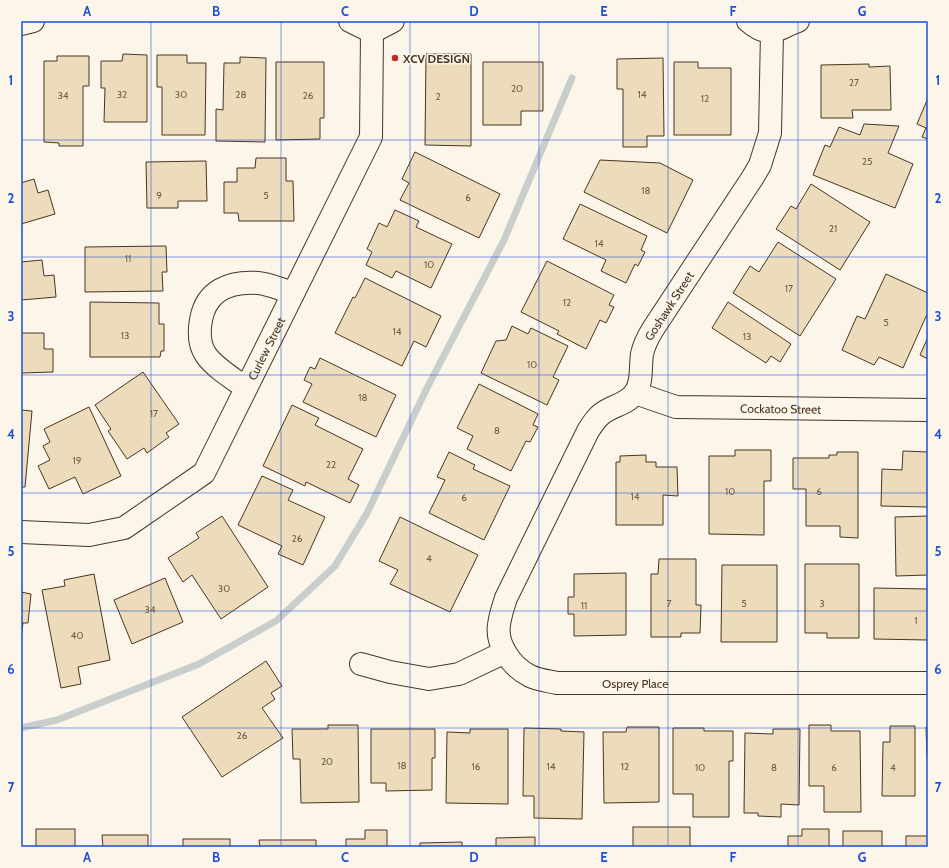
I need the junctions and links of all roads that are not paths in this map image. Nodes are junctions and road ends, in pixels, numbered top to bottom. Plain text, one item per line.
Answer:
1 (33, 21) edge
2 (350, 21) edge
3 (393, 21) edge
4 (748, 21) edge
5 (798, 21) edge
6 (21, 24) edge
7 (372, 32) junction
8 (772, 32) junction
9 (293, 293) junction
10 (246, 388) junction
11 (635, 393) junction
12 (928, 410) edge
13 (21, 532) edge
14 (505, 652) junction
15 (361, 664) dead end
16 (928, 683) edge

1 - 6 street
2 - 7 street
3 - 7 street
4 - 8 street
5 - 8 street
7 - 9 street, Curlew Street
8 - 11 street, Goshawk Street
9 - 10 street, Curlew Street
9 - 10 street
10 - 13 street, Curlew Street
11 - 12 street, Cockatoo Street
11 - 14 street
14 - 15 street
14 - 16 street, Osprey Place

